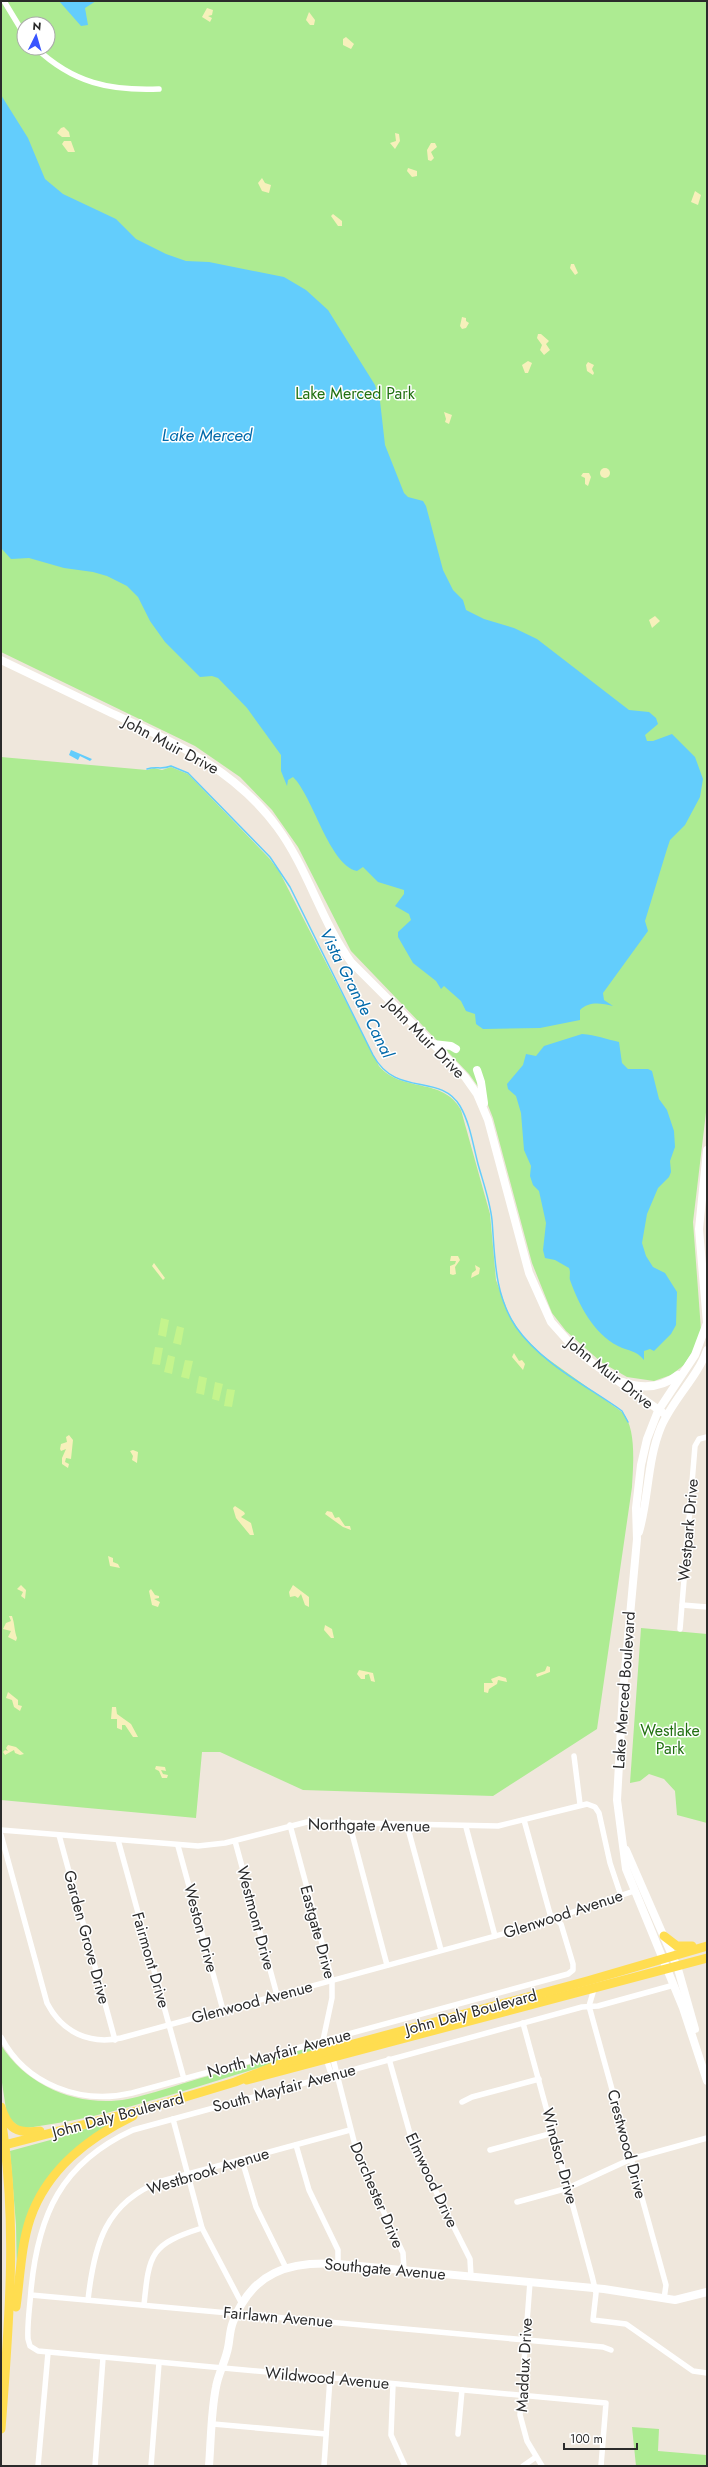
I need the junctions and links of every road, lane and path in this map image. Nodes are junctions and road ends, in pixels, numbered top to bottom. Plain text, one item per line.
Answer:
1 (4, 1) edge
2 (16, 21) edge
3 (46, 56) edge
4 (159, 89) dead end
5 (1, 660) edge
6 (433, 1044) junction
7 (456, 1049) dead end
8 (477, 1070) dead end
9 (485, 1112) junction
10 (707, 1154) edge
11 (707, 1323) edge
12 (707, 1350) edge
13 (686, 1368) junction
14 (611, 1376) junction
15 (658, 1411) junction
16 (666, 1415) junction
17 (707, 1437) edge
18 (637, 1539) junction
19 (682, 1605) junction
20 (707, 1607) edge
21 (680, 1629) dead end
22 (574, 1756) dead end
23 (580, 1804) junction
24 (524, 1820) junction
25 (348, 1822) junction
26 (290, 1825) junction
27 (407, 1825) junction
28 (466, 1827) junction
29 (1, 1830) edge
30 (1, 1835) edge
31 (59, 1835) junction
32 (118, 1840) junction
33 (235, 1840) junction
34 (623, 1840) junction
35 (178, 1846) junction
36 (635, 1872) junction
37 (634, 1891) junction
38 (621, 1896) junction
39 (646, 1896) junction
40 (555, 1918) junction
41 (495, 1936) junction
42 (664, 1936) junction
43 (707, 1942) edge
44 (707, 1946) edge
45 (442, 1950) junction
46 (668, 1957) junction
47 (707, 1958) edge
48 (387, 1965) junction
49 (672, 1967) junction
50 (332, 1980) junction
51 (674, 1985) junction
52 (594, 1989) junction
53 (277, 1995) junction
54 (589, 2006) junction
55 (223, 2010) junction
56 (523, 2023) junction
57 (169, 2025) junction
58 (1, 2037) edge
59 (695, 2039) junction
60 (115, 2040) junction
61 (324, 2040) junction
62 (329, 2055) junction
63 (389, 2059) junction
64 (335, 2074) junction
65 (539, 2078) junction
66 (184, 2079) junction
67 (707, 2081) edge
68 (462, 2102) dead end
69 (1, 2107) edge
70 (152, 2107) junction
71 (1, 2118) edge
72 (173, 2119) junction
73 (71, 2128) junction
74 (350, 2130) junction
75 (553, 2133) junction
76 (707, 2138) edge
77 (296, 2145) junction
78 (3, 2146) edge
79 (490, 2150) dead end
80 (631, 2159) junction
81 (242, 2160) junction
82 (187, 2175) junction
83 (568, 2188) junction
84 (517, 2202) dead end
85 (202, 2228) junction
86 (338, 2264) junction
87 (286, 2268) junction
88 (404, 2270) junction
89 (471, 2277) junction
90 (530, 2282) junction
91 (595, 2288) junction
92 (707, 2292) edge
93 (31, 2295) junction
94 (664, 2299) junction
95 (88, 2300) junction
96 (242, 2304) junction
97 (144, 2305) junction
98 (238, 2314) junction
99 (524, 2340) junction
100 (611, 2350) dead end
101 (48, 2353) junction
102 (7, 2357) junction
103 (103, 2358) junction
104 (159, 2363) junction
105 (222, 2369) junction
106 (707, 2373) edge
107 (330, 2378) junction
108 (393, 2384) junction
109 (462, 2390) junction
110 (519, 2395) junction
111 (212, 2424) junction
112 (1, 2429) edge
113 (326, 2434) junction
114 (458, 2434) dead end
115 (536, 2457) junction
116 (38, 2466) edge
117 (95, 2466) edge
118 (151, 2466) edge
119 (209, 2466) edge
120 (324, 2466) edge
121 (405, 2466) edge
122 (523, 2466) edge
123 (542, 2466) edge
124 (601, 2466) edge

1 - 2 street
3 - 4 street
5 - 6 street, John Muir Drive
6 - 7 street
6 - 9 street, John Muir Drive
8 - 9 street
9 - 14 street, John Muir Drive
10 - 11 street, Lake Merced Boulevard
11 - 13 street, Lake Merced Boulevard
12 - 16 street, Lake Merced Boulevard
13 - 14 street
13 - 15 street, Lake Merced Boulevard
14 - 15 street, John Muir Drive
15 - 16 street, John Muir Drive
15 - 18 street, Lake Merced Boulevard
16 - 18 street, Lake Merced Boulevard
17 - 19 street, Westpark Drive
18 - 34 street, Lake Merced Boulevard
19 - 20 street
19 - 21 street, Westpark Drive
22 - 23 street
23 - 24 street, Northgate Avenue
23 - 38 street
24 - 28 street, Northgate Avenue
24 - 40 street
25 - 26 street, Northgate Avenue
25 - 27 street, Northgate Avenue
25 - 48 street
26 - 33 street, Northgate Avenue
26 - 50 street, Eastgate Drive
27 - 28 street, Northgate Avenue
27 - 45 street
28 - 41 street
29 - 31 street, Northgate Avenue
30 - 60 street, Glenwood Avenue
31 - 32 street, Northgate Avenue
31 - 60 street, Garden Grove Drive
32 - 35 street, Northgate Avenue
32 - 57 street, Fairmont Drive
33 - 35 street, Northgate Avenue
33 - 53 street, Westmont Drive
34 - 36 street, Lake Merced Boulevard
34 - 37 street, Lake Merced Boulevard
35 - 55 street, Weston Drive
36 - 37 street
36 - 39 street, Lake Merced Boulevard
37 - 38 street, Glenwood Avenue
37 - 39 street
37 - 46 street, Lake Merced Boulevard
38 - 40 street, Glenwood Avenue
39 - 42 street, Lake Merced Boulevard
40 - 41 street, Glenwood Avenue
40 - 61 street, North Mayfair Avenue
41 - 45 street, Glenwood Avenue
42 - 43 main road
42 - 46 street, Lake Merced Boulevard
44 - 46 main road, John Daly Boulevard
45 - 48 street, Glenwood Avenue
46 - 49 street, Lake Merced Boulevard
46 - 62 main road, John Daly Boulevard
47 - 49 main road, John Daly Boulevard
48 - 50 street, Glenwood Avenue
49 - 51 street, Lake Merced Boulevard
49 - 52 main road, John Daly Boulevard
49 - 59 street, Lake Merced Boulevard
50 - 53 street, Glenwood Avenue
50 - 61 street, Eastgate Drive
51 - 54 street, South Mayfair Avenue
51 - 59 street, Lake Merced Boulevard
52 - 54 street
52 - 62 main road, John Daly Boulevard
53 - 55 street, Glenwood Avenue
54 - 56 street, South Mayfair Avenue
54 - 80 street, Crestwood Drive
55 - 57 street, Glenwood Avenue
56 - 63 street, South Mayfair Avenue
56 - 65 street, Windsor Drive
57 - 60 street, Glenwood Avenue
57 - 66 street, Fairmont Drive
58 - 66 street, North Mayfair Avenue
59 - 67 street, Lake Merced Boulevard
61 - 62 street
61 - 66 street, North Mayfair Avenue
62 - 64 street, Dorchester Drive
62 - 70 main road, John Daly Boulevard
63 - 64 street, South Mayfair Avenue
63 - 89 street, Elmwood Drive
64 - 72 street, South Mayfair Avenue
64 - 74 street, Dorchester Drive
65 - 68 street
65 - 75 street, Windsor Drive
69 - 73 main road
70 - 73 main road, John Daly Boulevard
70 - 102 main road
71 - 78 main road
72 - 82 street
72 - 93 street, South Mayfair Avenue
73 - 78 main road, John Daly Boulevard
74 - 77 street, Westbrook Avenue
74 - 88 street, Dorchester Drive
75 - 79 street
75 - 83 street, Windsor Drive
76 - 80 street
77 - 81 street, Westbrook Avenue
77 - 86 street
78 - 102 main road
80 - 83 street
80 - 94 street, Crestwood Drive
81 - 82 street, Westbrook Avenue
81 - 87 street
82 - 85 street
82 - 95 street, Westbrook Avenue
83 - 84 street
83 - 91 street, Windsor Drive
85 - 96 street
85 - 97 street
86 - 87 street, Southgate Avenue
86 - 88 street, Southgate Avenue
87 - 96 street, Southgate Avenue
88 - 89 street, Southgate Avenue
89 - 90 street, Southgate Avenue
90 - 91 street, Southgate Avenue
90 - 99 street, Maddux Drive
91 - 94 street, Southgate Avenue
91 - 106 street, Windsor Drive
92 - 94 street, Southgate Avenue
93 - 95 street, Fairlawn Avenue
93 - 101 street, South Mayfair Avenue
95 - 97 street, Fairlawn Avenue
96 - 98 street, Southgate Avenue
97 - 98 street, Fairlawn Avenue
98 - 99 street, Fairlawn Avenue
98 - 105 street, Southgate Avenue
99 - 100 street, Fairlawn Avenue
99 - 110 street, Maddux Drive
101 - 103 street, Wildwood Avenue
101 - 116 street
102 - 112 main road
103 - 104 street, Wildwood Avenue
103 - 117 street
104 - 105 street, Wildwood Avenue
104 - 118 street
105 - 107 street, Wildwood Avenue
105 - 111 street, Southgate Avenue
107 - 108 street, Wildwood Avenue
107 - 113 street
108 - 109 street, Wildwood Avenue
108 - 121 street
109 - 110 street, Wildwood Avenue
109 - 114 street
110 - 115 street, Maddux Drive
110 - 124 street, Wildwood Avenue
111 - 113 street
111 - 119 street, Southgate Avenue
113 - 120 street
115 - 122 street
115 - 123 street, Maddux Drive

